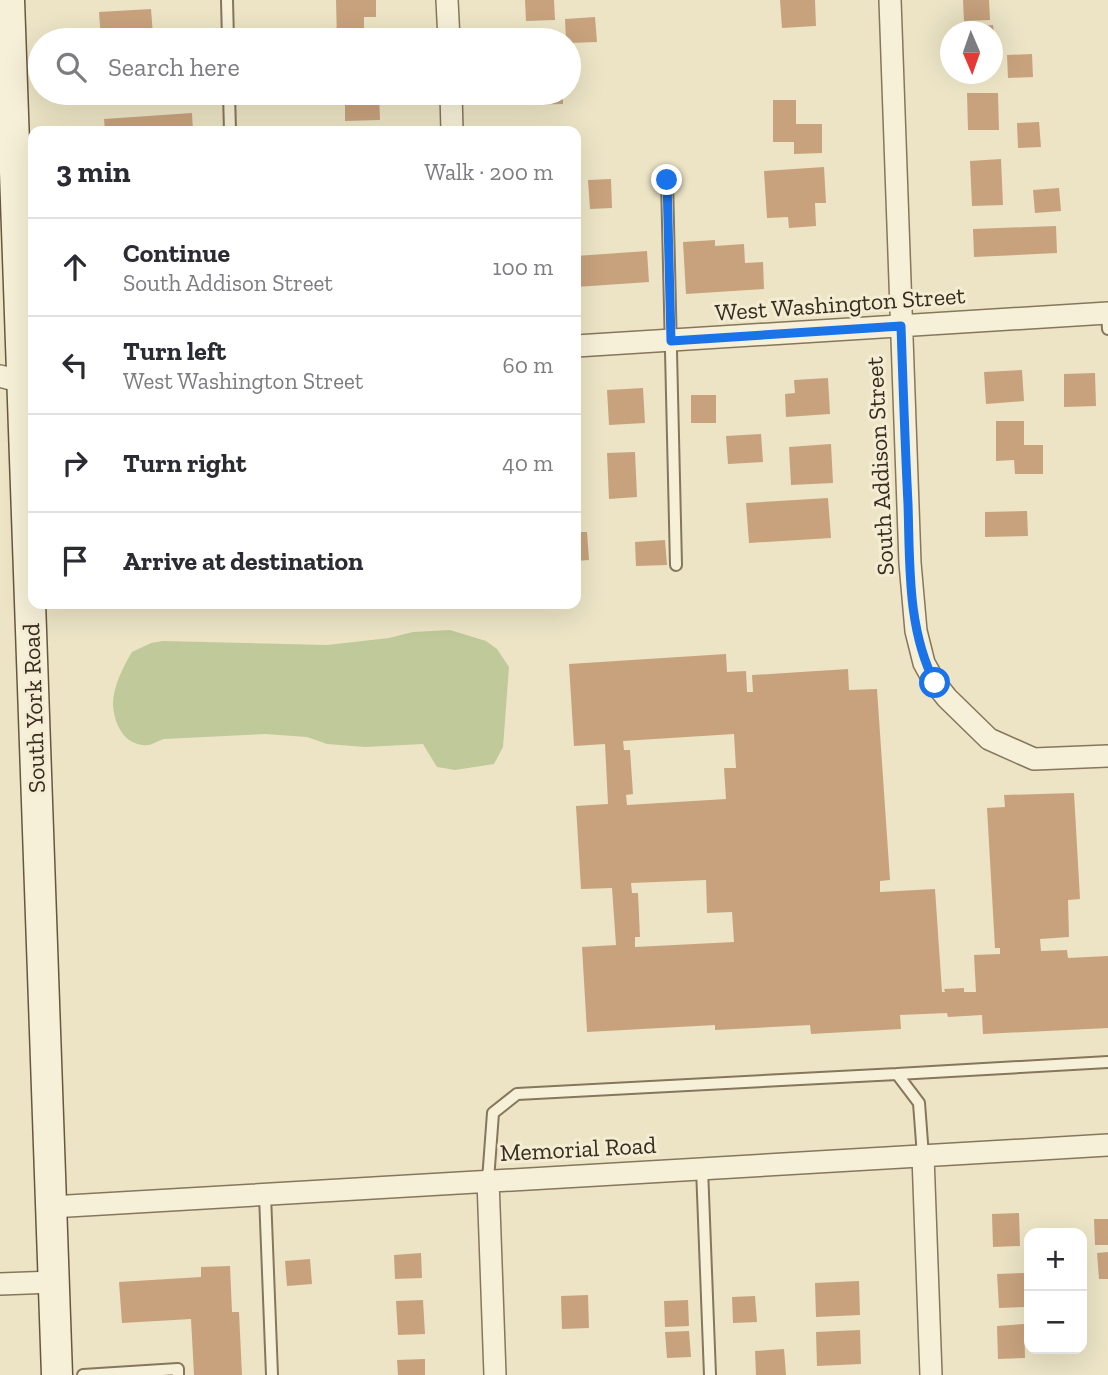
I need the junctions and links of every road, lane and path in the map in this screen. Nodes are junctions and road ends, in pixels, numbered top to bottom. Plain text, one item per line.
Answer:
1 (9, 0) edge
2 (227, 0) edge
3 (447, 0) edge
4 (890, 0) edge
5 (228, 28) edge
6 (448, 28) edge
7 (229, 105) edge
8 (451, 105) edge
9 (230, 126) edge
10 (452, 126) edge
11 (667, 180) dead end
12 (1108, 313) edge
13 (901, 326) junction
14 (1108, 329) edge
15 (671, 341) junction
16 (581, 346) edge
17 (18, 380) edge
18 (676, 565) dead end
19 (1108, 756) edge
20 (1108, 1062) edge
21 (897, 1074) junction
22 (1108, 1145) edge
23 (923, 1156) junction
24 (702, 1168) junction
25 (488, 1180) junction
26 (265, 1195) junction
27 (51, 1207) junction
28 (54, 1282) junction
29 (0, 1284) edge
30 (57, 1375) edge
31 (83, 1375) edge
32 (178, 1375) edge
33 (272, 1375) edge
34 (495, 1375) edge
35 (710, 1375) edge
36 (931, 1375) edge

1 - 17 main road, South York Road
2 - 5 lane
3 - 6 street
4 - 13 street, South Addison Street
7 - 9 lane
8 - 10 street
11 - 15 lane
12 - 13 street, West Washington Street
12 - 14 lane
13 - 15 street, West Washington Street
13 - 19 street, South Addison Street
15 - 16 street, West Washington Street
15 - 18 lane
17 - 27 main road, South York Road
20 - 21 lane
21 - 23 lane
21 - 25 lane
22 - 23 street, Memorial Road
23 - 24 street, Memorial Road
23 - 36 street
24 - 25 street, Memorial Road
24 - 35 lane
25 - 26 street, Memorial Road
25 - 34 street
26 - 27 street, Memorial Road
26 - 33 lane
27 - 28 main road, South York Road
28 - 29 street
28 - 30 main road, South York Road
31 - 32 lane

